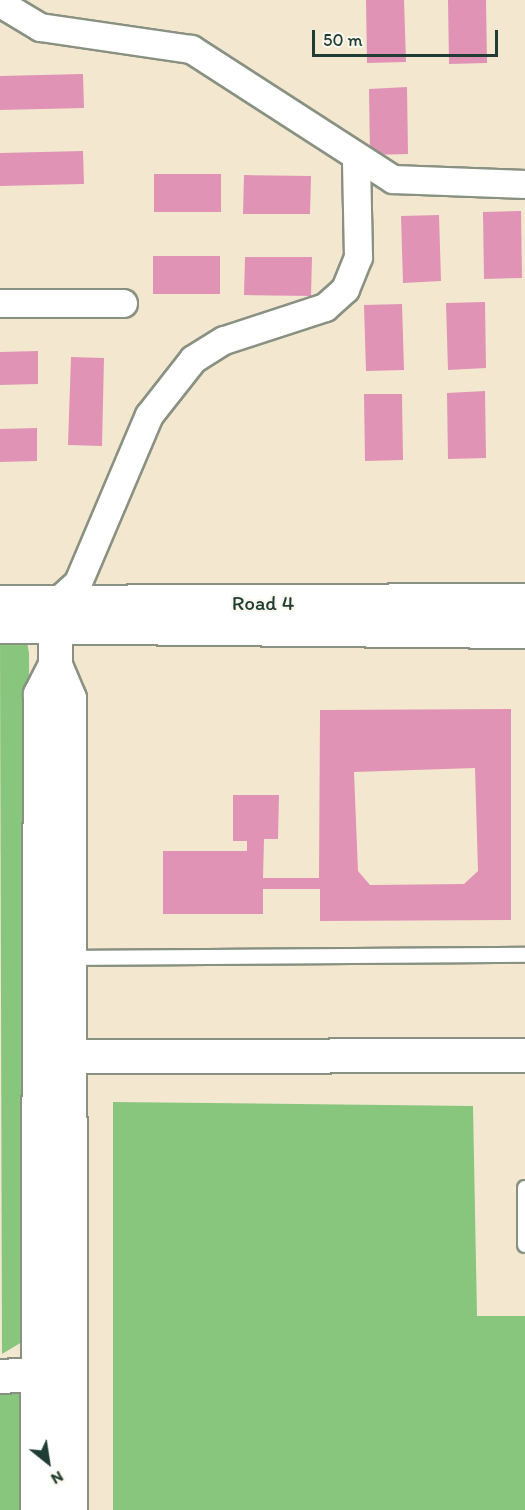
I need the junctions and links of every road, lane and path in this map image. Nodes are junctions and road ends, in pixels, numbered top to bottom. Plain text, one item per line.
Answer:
1 (5, 12) edge
2 (356, 160) junction
3 (525, 184) edge
4 (0, 303) edge
5 (123, 303) dead end
6 (525, 600) edge
7 (0, 602) edge
8 (55, 616) junction
9 (0, 626) edge
10 (525, 631) edge
11 (55, 665) junction
12 (525, 955) edge
13 (70, 958) junction
14 (525, 1055) edge
15 (54, 1056) junction
16 (525, 1188) edge
17 (525, 1245) edge
18 (70, 1372) junction
19 (38, 1375) junction
20 (0, 1376) edge
21 (37, 1510) edge
22 (70, 1510) edge

1 - 2 street
2 - 3 street
2 - 8 street
4 - 5 street
6 - 8 street, Road 4
7 - 8 street, Road 4
8 - 9 street, Road 4
8 - 10 street, Road 4
8 - 11 street
11 - 13 street
11 - 15 street
12 - 13 lane
13 - 15 street
14 - 15 street
15 - 18 street
15 - 19 street
16 - 17 lane
18 - 19 street
18 - 22 street
19 - 20 street
19 - 21 street

